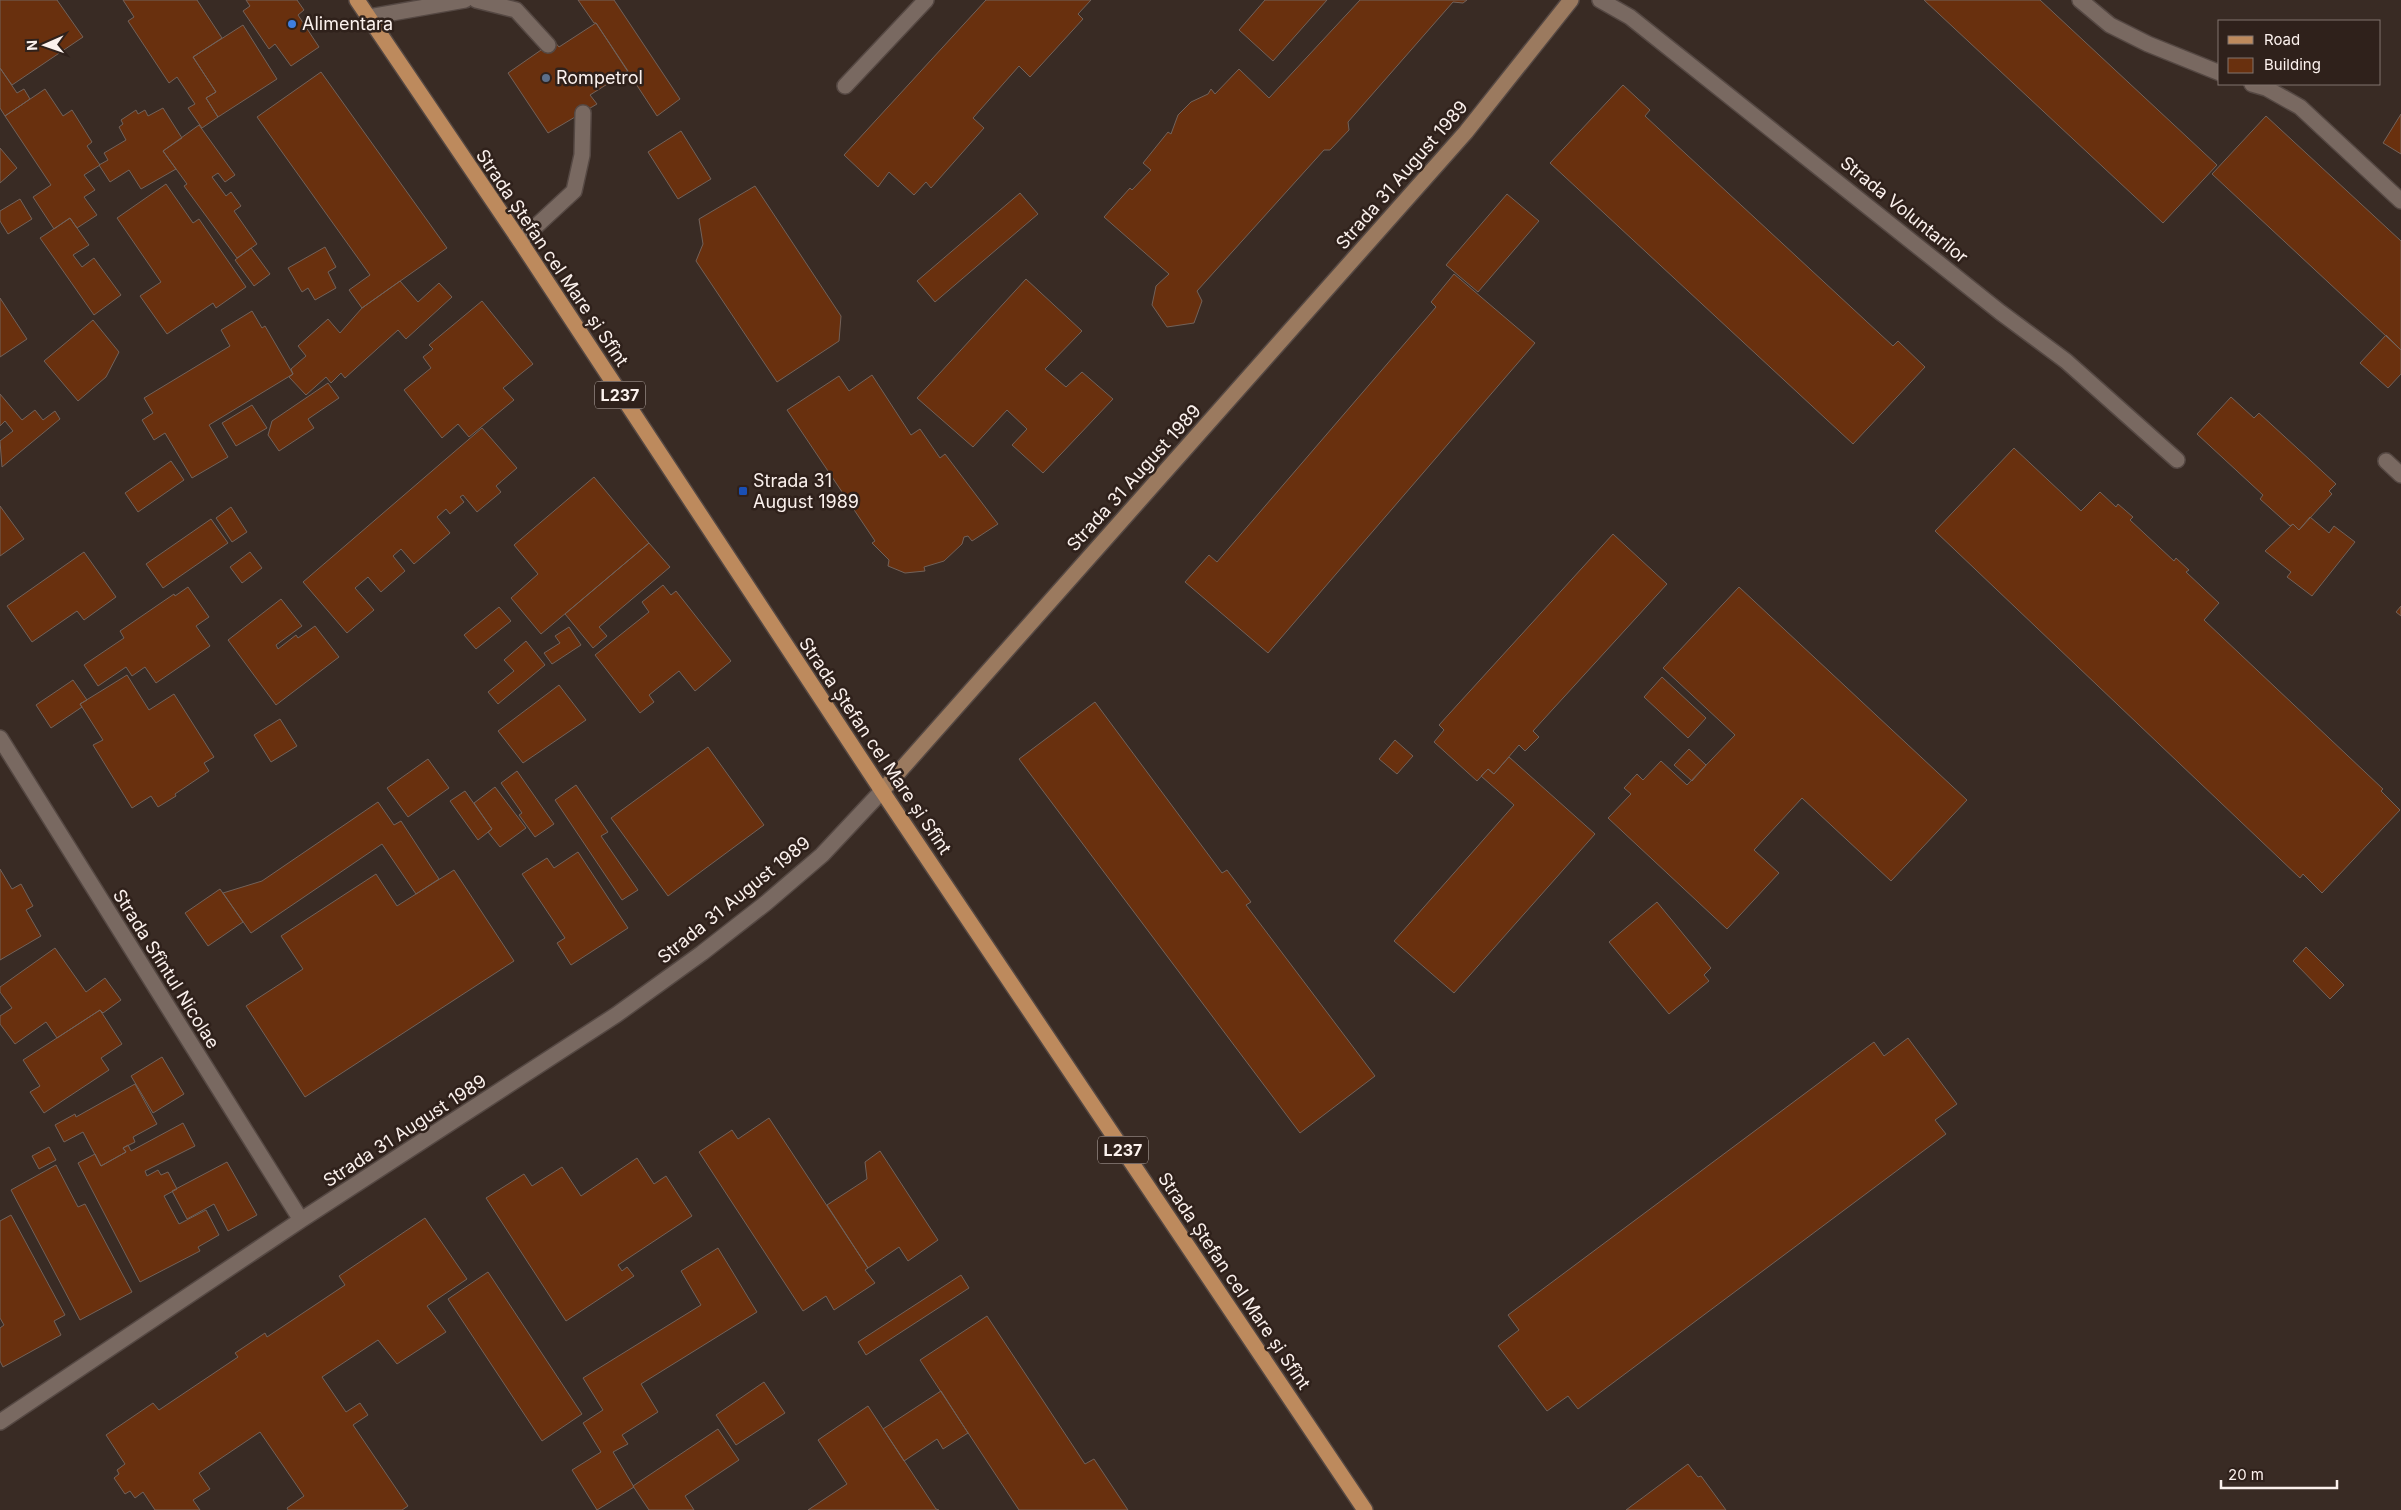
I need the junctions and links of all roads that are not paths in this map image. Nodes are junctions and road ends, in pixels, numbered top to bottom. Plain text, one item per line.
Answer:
1 (357, 0) edge
2 (465, 0) edge
3 (476, 0) edge
4 (926, 0) edge
5 (1571, 0) edge
6 (1600, 0) edge
7 (2080, 0) edge
8 (368, 17) junction
9 (548, 45) dead end
10 (2218, 72) edge
11 (2256, 85) edge
12 (845, 86) dead end
13 (583, 113) dead end
14 (2401, 201) edge
15 (520, 241) junction
16 (2177, 460) dead end
17 (2386, 462) dead end
18 (2401, 475) edge
19 (0, 738) edge
20 (882, 791) junction
21 (301, 1220) junction
22 (0, 1422) edge
23 (1365, 1510) edge

1 - 8 main road, Strada Ștefan cel Mare și Sfînt / L237
2 - 8 street
3 - 9 street
4 - 12 street
5 - 20 main road, Strada 31 August 1989
6 - 16 street, Strada Voluntarilor
7 - 10 street
8 - 15 main road, Strada Ștefan cel Mare și Sfînt / L237
11 - 14 street
13 - 15 street
15 - 20 main road, Strada Ștefan cel Mare și Sfînt / L237
17 - 18 street
19 - 21 street, Strada Sfîntul Nicolae
20 - 21 street, Strada 31 August 1989
20 - 23 main road, Strada Ștefan cel Mare și Sfînt / L237
21 - 22 street, Strada 31 August 1989

